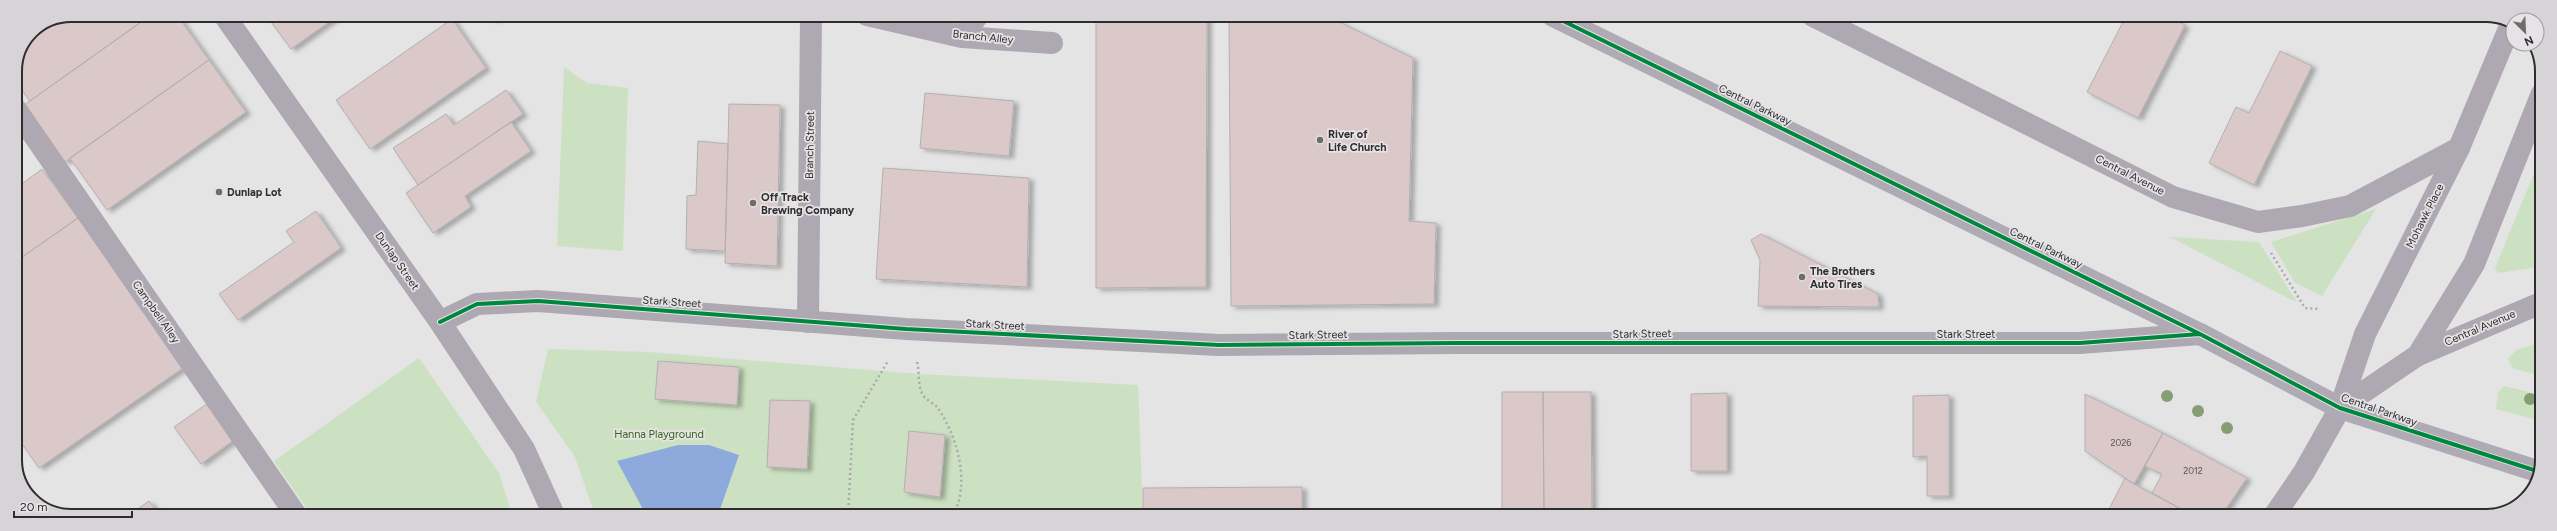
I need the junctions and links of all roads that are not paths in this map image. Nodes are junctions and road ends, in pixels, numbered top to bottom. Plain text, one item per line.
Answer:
1 (229, 22) edge
2 (811, 22) edge
3 (897, 22) edge
4 (973, 22) edge
5 (1565, 22) edge
6 (1825, 22) edge
7 (962, 37) junction
8 (2505, 38) edge
9 (1052, 43) dead end
10 (2535, 111) edge
11 (22, 118) edge
12 (2459, 148) junction
13 (2535, 306) edge
14 (440, 322) junction
15 (808, 322) junction
16 (2200, 334) junction
17 (2418, 355) junction
18 (2340, 408) junction
19 (2534, 470) edge
20 (292, 509) edge
21 (551, 509) edge
22 (2279, 509) edge

1 - 14 street, Dunlap Street
2 - 15 street, Branch Street
3 - 7 street, Branch Alley
4 - 7 street
5 - 16 main road, Central Parkway
6 - 12 street, Central Avenue
7 - 9 street, Branch Alley
8 - 12 street, Mohawk Place
10 - 17 street, Mohawk Place
11 - 20 street, Campbell Alley
12 - 18 street, Mohawk Place
13 - 17 street, Central Avenue
14 - 15 street, Stark Street
14 - 21 street, Dunlap Street
15 - 16 street, Stark Street
16 - 18 main road, Central Parkway
17 - 18 street, Mohawk Place
18 - 19 main road, Central Parkway
18 - 22 street, Mohawk Place

